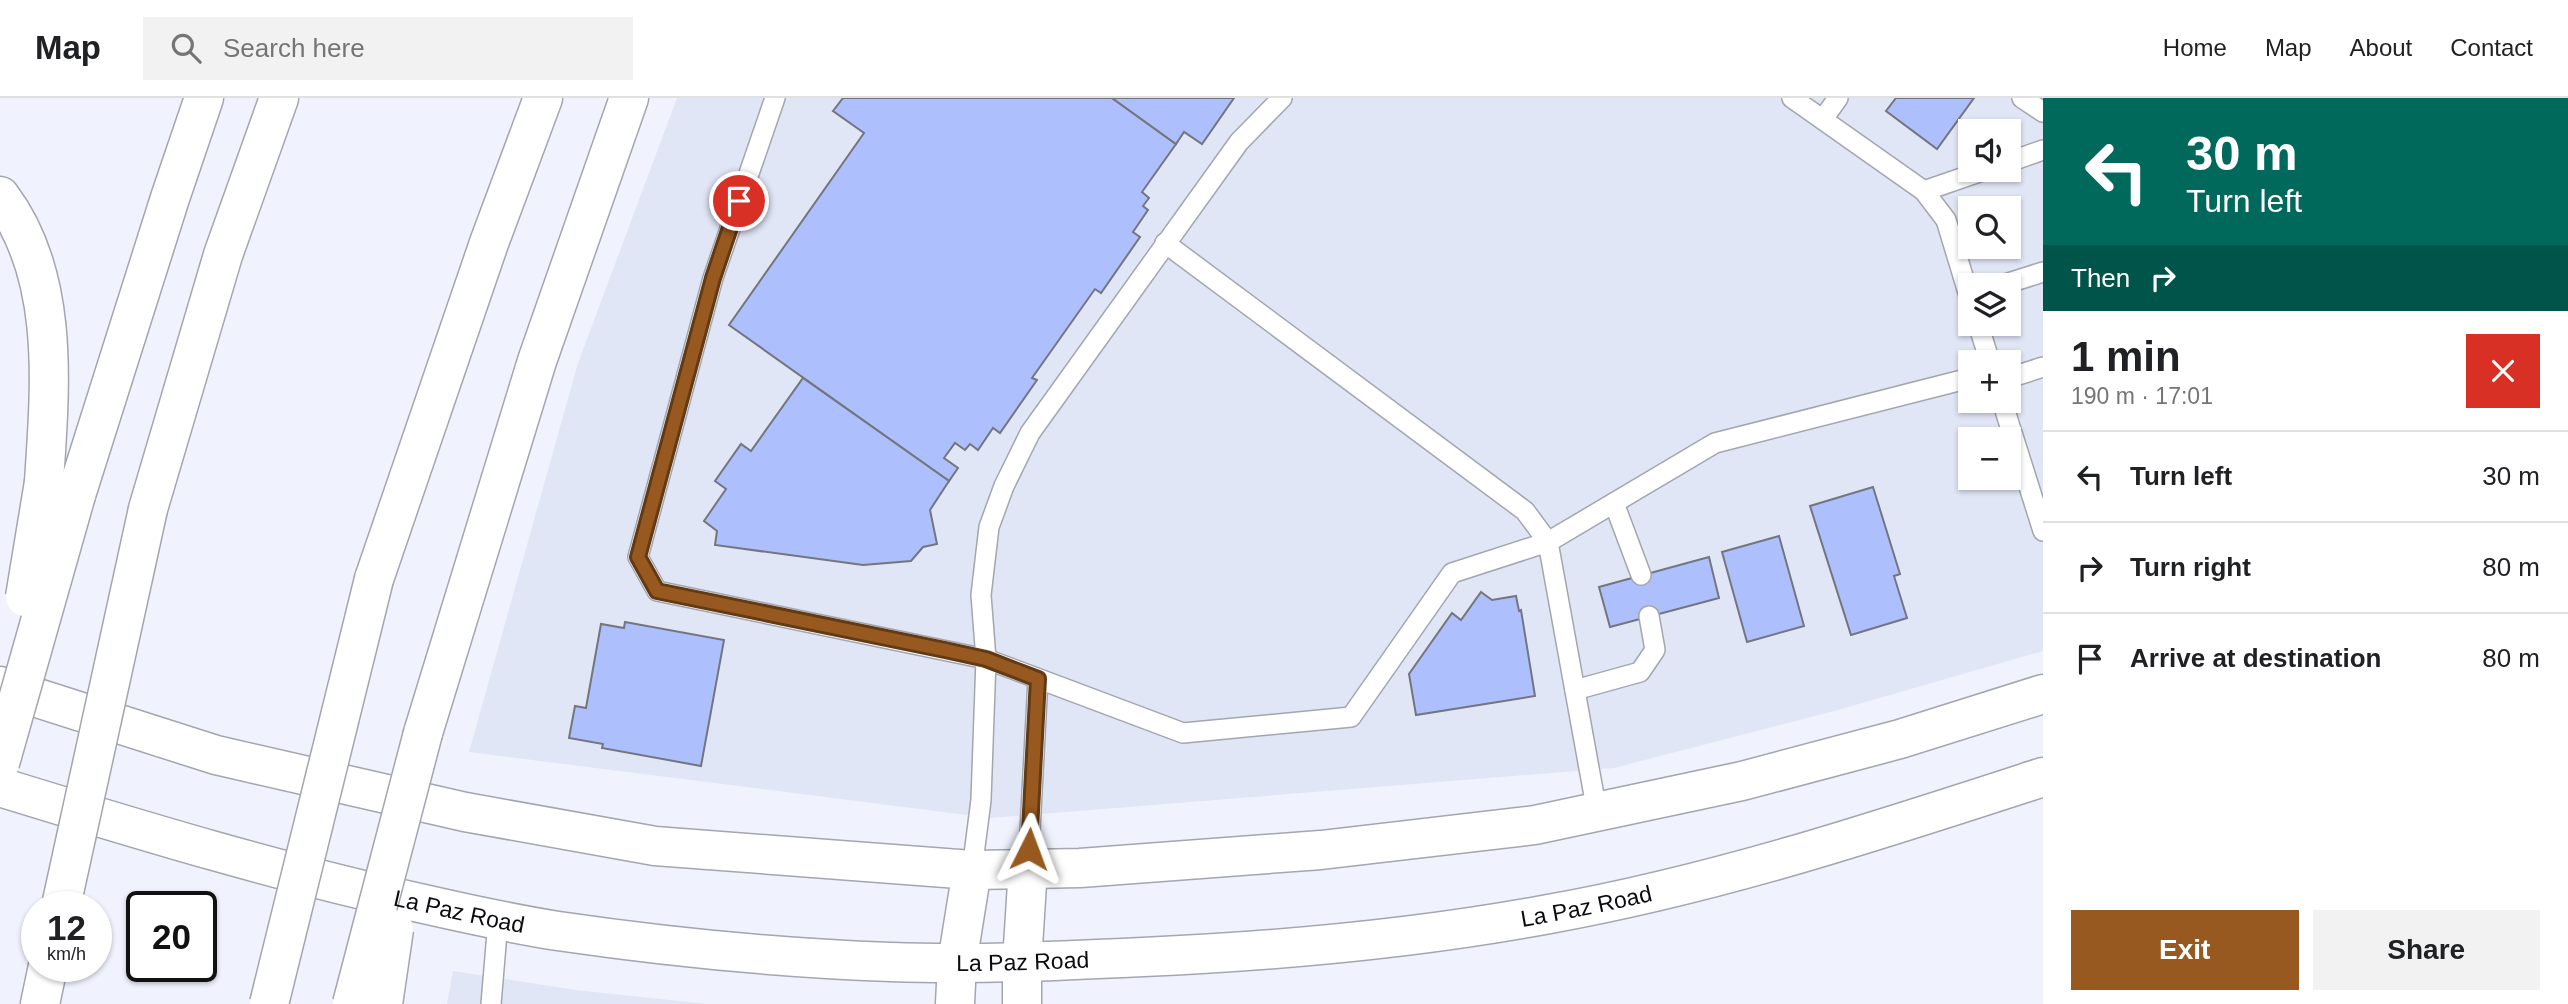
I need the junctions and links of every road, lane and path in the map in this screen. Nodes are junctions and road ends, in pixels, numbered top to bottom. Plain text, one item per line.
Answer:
1 (204, 98) edge
2 (279, 98) edge
3 (543, 98) edge
4 (629, 98) edge
5 (775, 98) edge
6 (1282, 98) edge
7 (1792, 98) edge
8 (1838, 98) edge
9 (2022, 98) edge
10 (2043, 112) edge
11 (1823, 119) junction
12 (2043, 150) edge
13 (2021, 158) edge
14 (1958, 179) edge
15 (1924, 191) junction
16 (0, 196) edge
17 (1165, 243) junction
18 (2043, 272) edge
19 (1963, 273) edge
20 (2021, 279) edge
21 (2043, 367) edge
22 (2021, 374) edge
23 (1958, 380) edge
24 (2006, 413) edge
25 (60, 489) junction
26 (1614, 503) junction
27 (2043, 531) edge
28 (1548, 542) junction
29 (1641, 575) dead end
30 (1649, 616) dead end
31 (986, 659) junction
32 (1038, 679) junction
33 (0, 686) edge
34 (1575, 690) junction
35 (2043, 694) edge
36 (423, 733) junction
37 (0, 756) edge
38 (0, 763) edge
39 (2043, 777) edge
40 (0, 787) edge
41 (1597, 812) junction
42 (1028, 868) junction
43 (972, 870) junction
44 (64, 891) edge
45 (498, 920) junction
46 (1022, 962) junction
47 (957, 963) junction
48 (45, 982) edge
49 (40, 1004) edge
50 (269, 1004) edge
51 (352, 1004) edge
52 (383, 1004) edge
53 (491, 1004) edge
54 (955, 1004) edge
55 (1022, 1004) edge

1 - 25 main road
2 - 44 main road, bridge
3 - 50 main road, bridge
4 - 36 main road
5 - 31 lane
6 - 17 lane
7 - 11 lane
8 - 11 lane
9 - 10 lane
11 - 15 lane
12 - 13 lane
14 - 15 lane
15 - 19 lane
16 - 25 main road
17 - 28 lane
17 - 31 lane
18 - 20 lane
21 - 22 lane
23 - 26 lane
24 - 27 lane
25 - 37 main road, bridge
25 - 38 main road, bridge
26 - 28 lane
26 - 29 lane
28 - 32 lane
28 - 34 lane
30 - 34 lane
31 - 32 lane
31 - 43 lane
32 - 42 lane
33 - 43 main road
34 - 41 lane
35 - 41 main road
36 - 51 main road, bridge
36 - 52 main road, bridge
39 - 46 main road, La Paz Road
40 - 45 main road, La Paz Road
41 - 42 main road
42 - 43 main road
42 - 46 main road
43 - 47 main road
45 - 47 main road, La Paz Road
45 - 53 lane
46 - 47 main road, La Paz Road
46 - 55 main road
47 - 54 main road
48 - 49 main road

